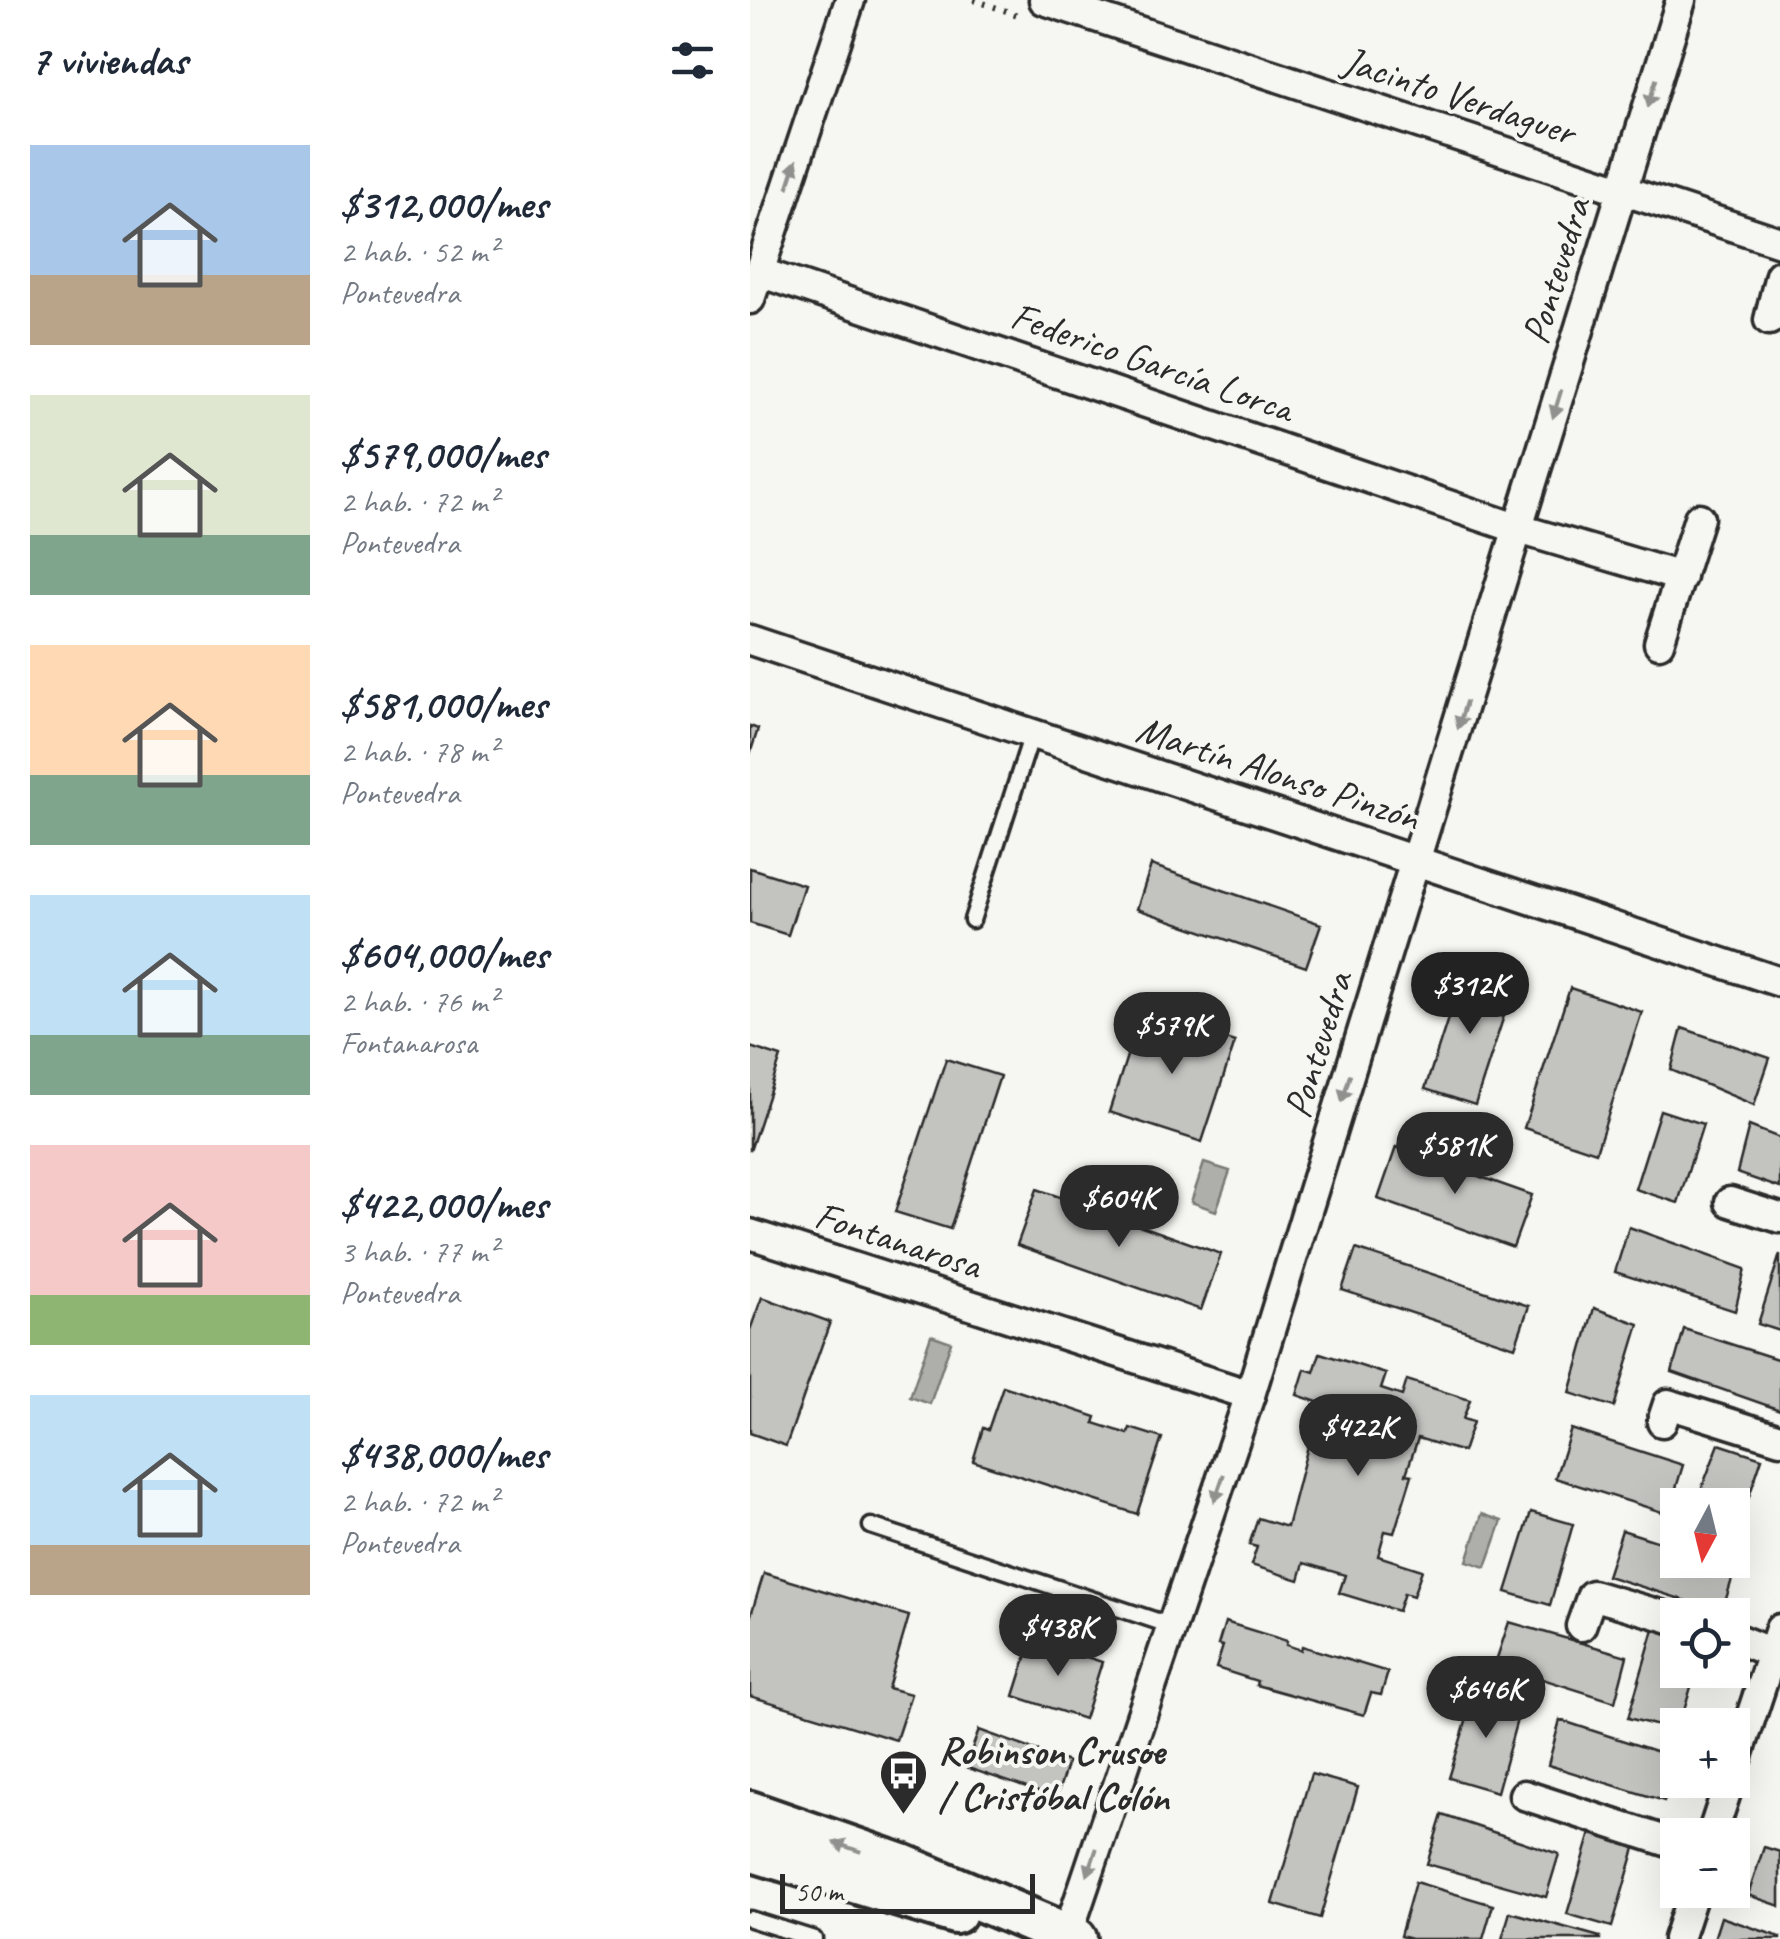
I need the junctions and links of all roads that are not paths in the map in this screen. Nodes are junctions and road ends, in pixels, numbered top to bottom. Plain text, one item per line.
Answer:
1 (850, 0) edge
2 (1044, 0) edge
3 (1681, 0) edge
4 (1622, 192) junction
5 (1780, 242) edge
6 (759, 272) junction
7 (1780, 276) edge
8 (750, 300) edge
9 (1769, 320) dead end
10 (1700, 518) dead end
11 (1519, 529) junction
12 (1681, 577) junction
13 (750, 640) edge
14 (1659, 642) dead end
15 (1032, 734) junction
16 (1417, 862) junction
17 (972, 920) dead end
18 (1780, 982) edge
19 (1730, 1202) dead end
20 (1780, 1218) edge
21 (750, 1234) edge
22 (1250, 1396) junction
23 (1662, 1422) dead end
24 (1780, 1439) edge
25 (871, 1526) dead end
26 (1660, 1615) edge
27 (1172, 1626) junction
28 (1580, 1626) dead end
29 (1750, 1639) edge
30 (1776, 1641) edge
31 (1750, 1721) edge
32 (1524, 1796) dead end
33 (750, 1814) edge
34 (1660, 1840) edge
35 (750, 1848) edge
36 (1688, 1908) edge
37 (750, 1919) edge
38 (1071, 1938) edge
39 (814, 1939) edge
40 (1678, 1939) edge

6 -> 1 street
2 - 4 street, Jacinto Verdaguer
3 -> 4 street, Pontevedra
4 - 5 street, Jacinto Verdaguer
4 -> 11 street, Pontevedra
6 - 8 street
6 - 11 street, Federico García Lorca
7 - 9 street
10 - 12 street
11 - 12 street, Federico García Lorca
11 -> 16 street, Pontevedra
12 - 14 street
13 - 15 street, Martín Alonso Pinzón
15 - 16 street, Martín Alonso Pinzón
15 - 17 lane
16 - 18 street, Martín Alonso Pinzón
16 -> 22 street, Pontevedra
19 - 20 street
21 - 22 street, Fontanarosa
22 -> 27 street, Pontevedra
23 - 24 street
25 - 27 lane
26 - 28 street
27 -> 38 street, Pontevedra
29 - 30 street
30 - 31 street
32 - 34 street
38 -> 33 main road
35 - 38 main road
36 - 40 street
37 - 39 lane

